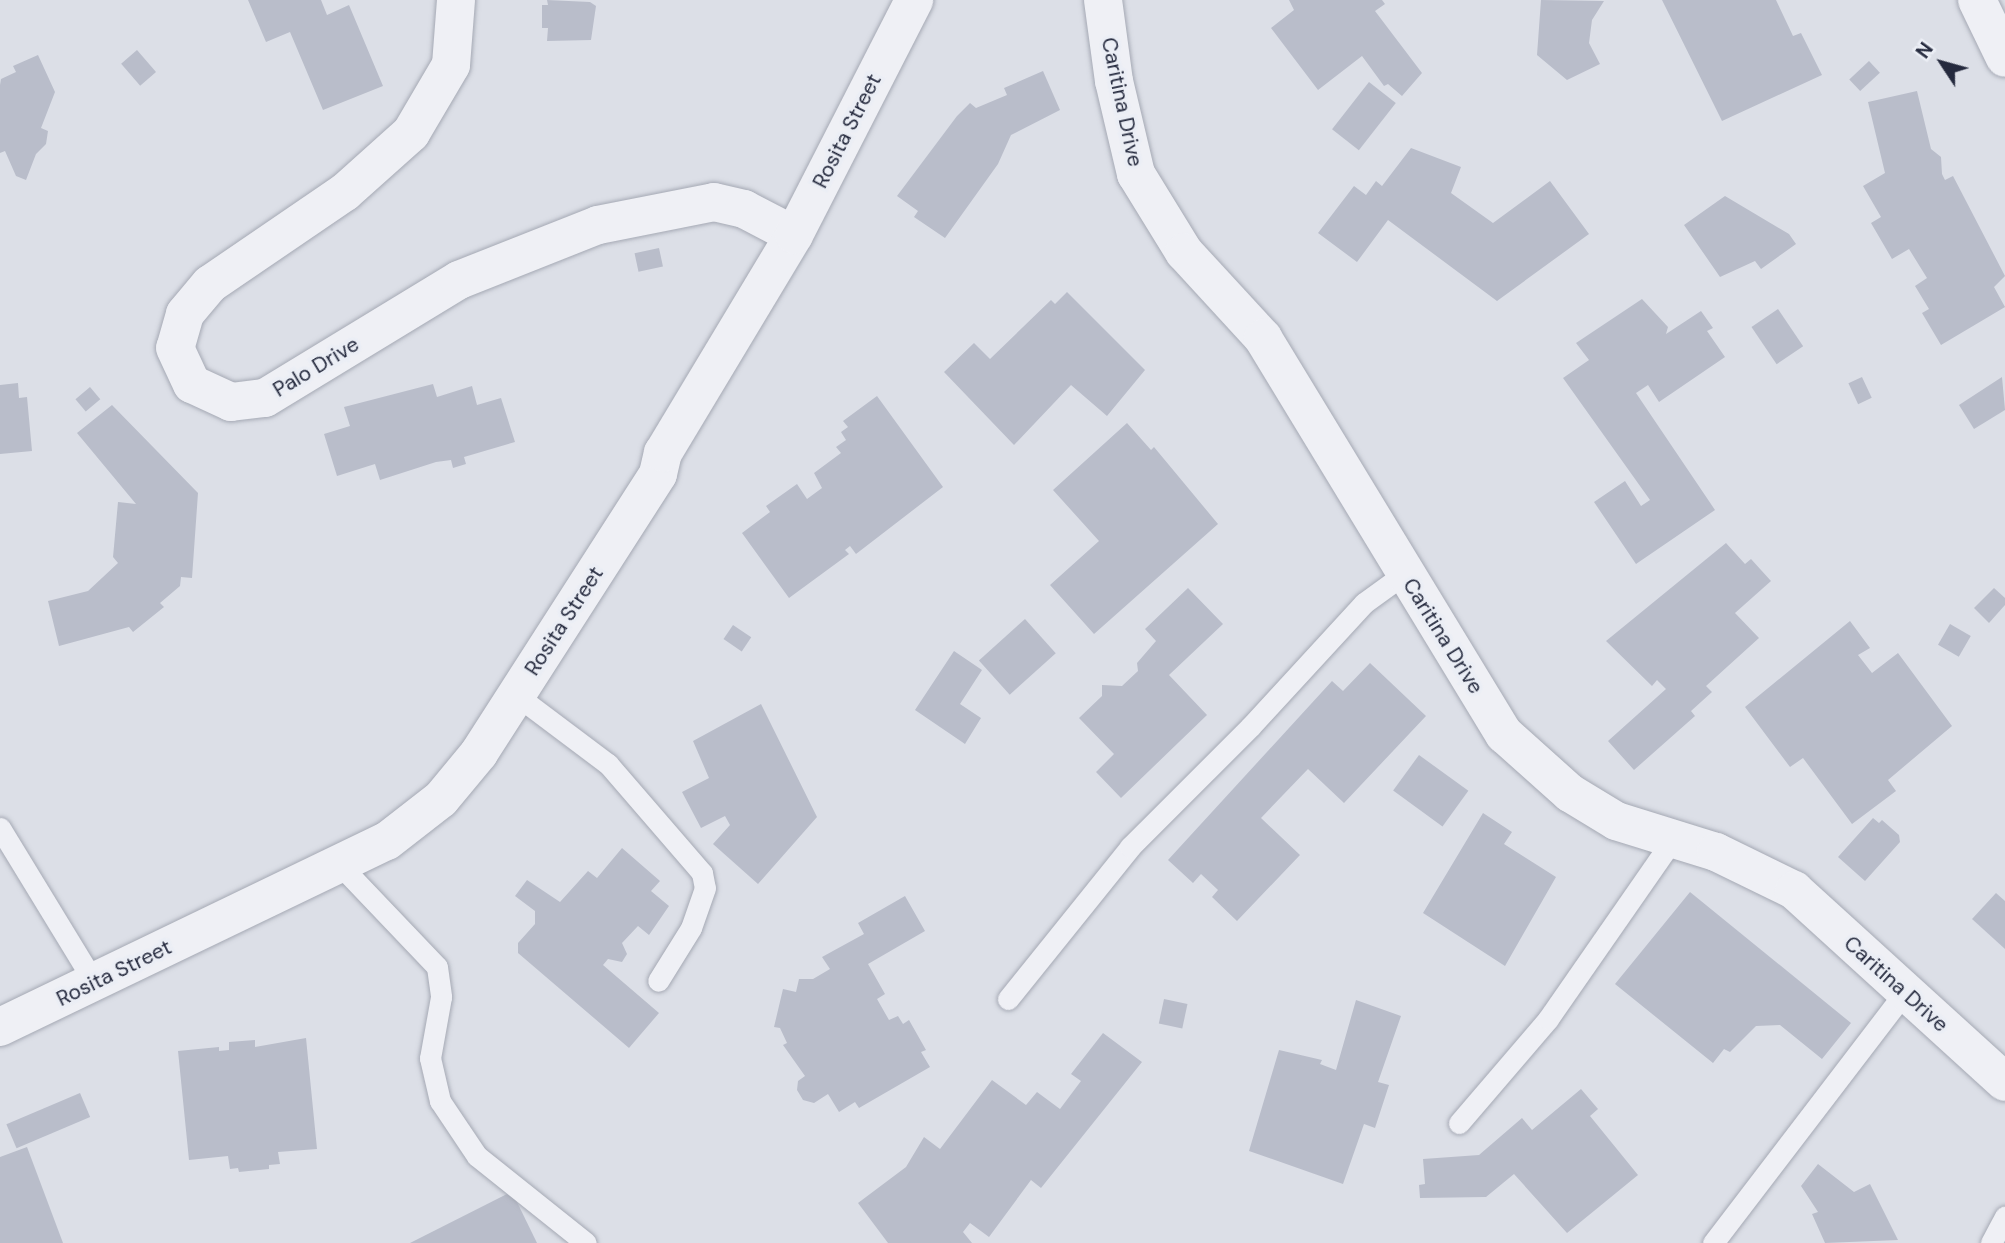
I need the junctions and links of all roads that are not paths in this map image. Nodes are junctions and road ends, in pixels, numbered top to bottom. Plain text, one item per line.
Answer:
1 (456, 0) edge
2 (914, 0) edge
3 (1103, 0) edge
4 (1977, 0) edge
5 (2005, 58) edge
6 (794, 234) junction
7 (1404, 573) junction
8 (516, 695) junction
9 (0, 828) edge
10 (1674, 839) junction
11 (339, 864) junction
12 (658, 981) dead end
13 (94, 982) junction
14 (1904, 993) junction
15 (1008, 999) dead end
16 (0, 1027) edge
17 (2005, 1082) edge
18 (1459, 1122) dead end
19 (2005, 1217) edge
20 (586, 1243) edge
21 (1713, 1243) edge
22 (1991, 1243) edge

1 - 6 street, Palo Drive
2 - 6 street, Rosita Street
3 - 7 street, Caritina Drive
4 - 5 street
6 - 8 street, Rosita Street
7 - 10 street, Caritina Drive
7 - 15 lane
8 - 11 street, Rosita Street
8 - 12 lane
9 - 13 lane
10 - 14 street, Caritina Drive
10 - 18 lane
11 - 13 street, Rosita Street
11 - 20 lane
13 - 16 street, Rosita Street
14 - 17 street, Caritina Drive
14 - 21 lane
19 - 22 lane

